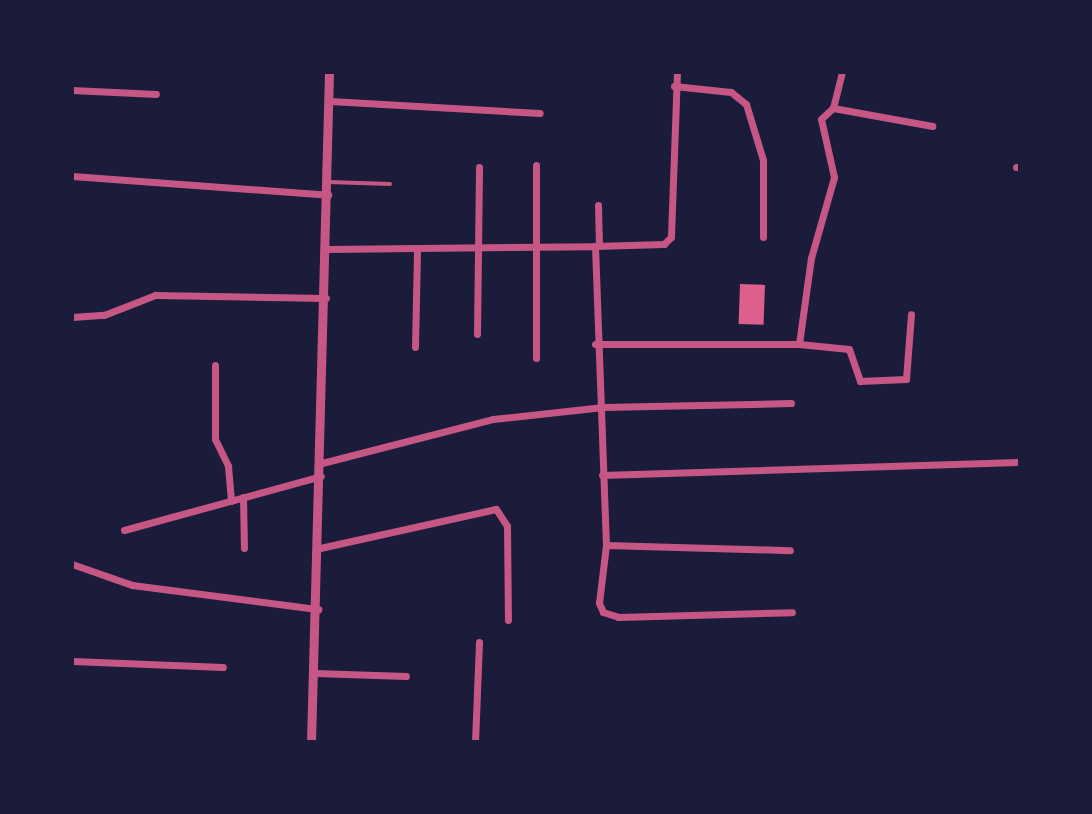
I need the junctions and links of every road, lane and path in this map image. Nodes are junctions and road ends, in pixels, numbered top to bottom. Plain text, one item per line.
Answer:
1 (329, 72) edge
2 (677, 72) edge
3 (842, 72) edge
4 (674, 86) junction
5 (72, 90) edge
6 (156, 94) dead end
7 (330, 101) junction
8 (833, 108) junction
9 (540, 113) dead end
10 (932, 127) dead end
11 (536, 165) dead end
12 (479, 167) dead end
13 (72, 176) edge
14 (328, 182) junction
15 (390, 184) dead end
16 (328, 195) junction
17 (598, 205) dead end
18 (763, 237) dead end
19 (597, 246) junction
20 (536, 247) junction
21 (327, 249) junction
22 (417, 250) junction
23 (478, 250) junction
24 (326, 298) junction
25 (911, 314) dead end
26 (72, 317) edge
27 (477, 334) dead end
28 (595, 344) junction
29 (799, 344) junction
30 (415, 347) dead end
31 (536, 358) dead end
32 (215, 365) dead end
33 (791, 403) dead end
34 (603, 407) junction
35 (322, 463) junction
36 (1020, 463) edge
37 (602, 475) junction
38 (322, 476) junction
39 (243, 497) junction
40 (231, 500) junction
41 (124, 530) dead end
42 (606, 545) junction
43 (244, 548) dead end
44 (320, 548) junction
45 (790, 550) dead end
46 (72, 564) edge
47 (318, 609) junction
48 (792, 612) dead end
49 (508, 620) dead end
50 (479, 642) dead end
51 (72, 661) edge
52 (223, 667) dead end
53 (316, 673) junction
54 (406, 676) dead end
55 (312, 742) edge
56 (475, 742) edge

1 - 7 street
2 - 4 street
3 - 8 street
4 - 18 street
4 - 19 street
5 - 6 street
7 - 9 street
7 - 14 street
8 - 10 street
8 - 29 street
11 - 20 street
12 - 23 street
13 - 16 street
14 - 15 lane
14 - 16 street
16 - 21 street
17 - 19 street
19 - 20 street
19 - 28 street
20 - 23 street
20 - 31 street
21 - 22 street
21 - 24 street
22 - 23 street
22 - 30 street
23 - 27 street
24 - 26 street
24 - 35 street
25 - 29 street
28 - 29 street
28 - 34 street
32 - 40 street
33 - 34 street
34 - 35 street
34 - 37 street
35 - 38 street
36 - 37 street
37 - 42 street
38 - 39 street
38 - 44 street
39 - 40 street
39 - 43 street
40 - 41 street
42 - 45 street
42 - 48 street
44 - 47 street
44 - 49 street
46 - 47 street
47 - 53 street
50 - 56 street
51 - 52 street
53 - 54 street
53 - 55 street

